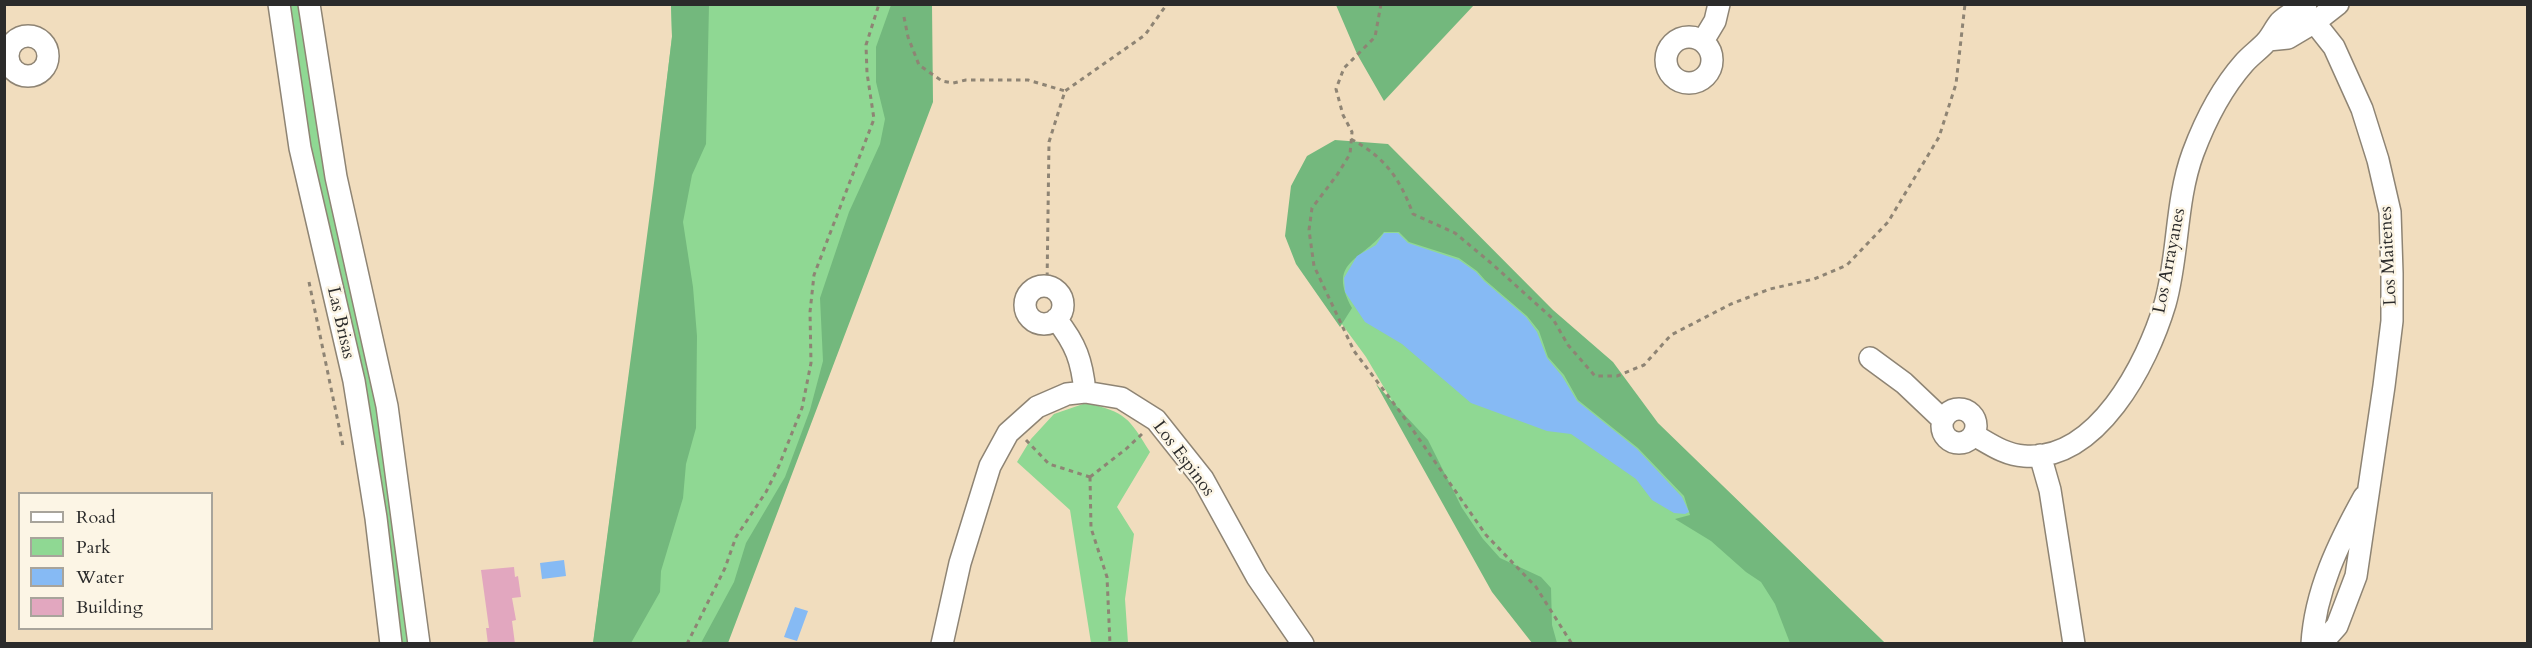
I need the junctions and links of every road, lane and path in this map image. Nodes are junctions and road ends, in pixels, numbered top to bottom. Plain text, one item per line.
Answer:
1 (279, 4) edge
2 (309, 4) edge
3 (879, 4) edge
4 (1167, 4) edge
5 (1381, 4) edge
6 (1719, 4) edge
7 (1965, 4) edge
8 (2338, 4) edge
9 (2306, 9) edge
10 (904, 17) dead end
11 (1703, 41) dead end
12 (1065, 91) junction
13 (1351, 139) junction
14 (308, 274) dead end
15 (1047, 286) junction
16 (1056, 319) junction
17 (1870, 358) dead end
18 (1085, 392) junction
19 (1156, 420) junction
20 (1016, 427) junction
21 (2040, 455) junction
22 (345, 456) dead end
23 (1090, 477) junction
24 (2368, 491) junction
25 (391, 644) edge
26 (419, 644) edge
27 (687, 644) edge
28 (942, 644) edge
29 (1110, 644) edge
30 (1303, 644) edge
31 (1572, 644) edge
32 (2074, 644) edge
33 (2312, 644) edge
34 (2321, 644) edge

1 - 25 street, Las Brisas
2 - 26 street, Las Brisas
3 - 27 path
4 - 12 path
5 - 13 path
6 - 11 street
7 - 13 path
8 - 9 street, Los Arrayanes
9 - 21 street, Los Arrayanes
9 - 24 street, Los Maitenes
10 - 12 path
12 - 15 path
13 - 31 path
14 - 22 path
15 - 16 street
15 - 16 street
16 - 18 street
17 - 21 street, Los Arrayanes
18 - 19 street, Los Espinos
18 - 20 street, Los Espinos
19 - 23 path
19 - 30 street, Los Espinos
20 - 23 path
20 - 28 street, Los Espinos
21 - 32 street
23 - 29 path
24 - 33 street, Los Maitenes
24 - 34 street, Los Maitenes

